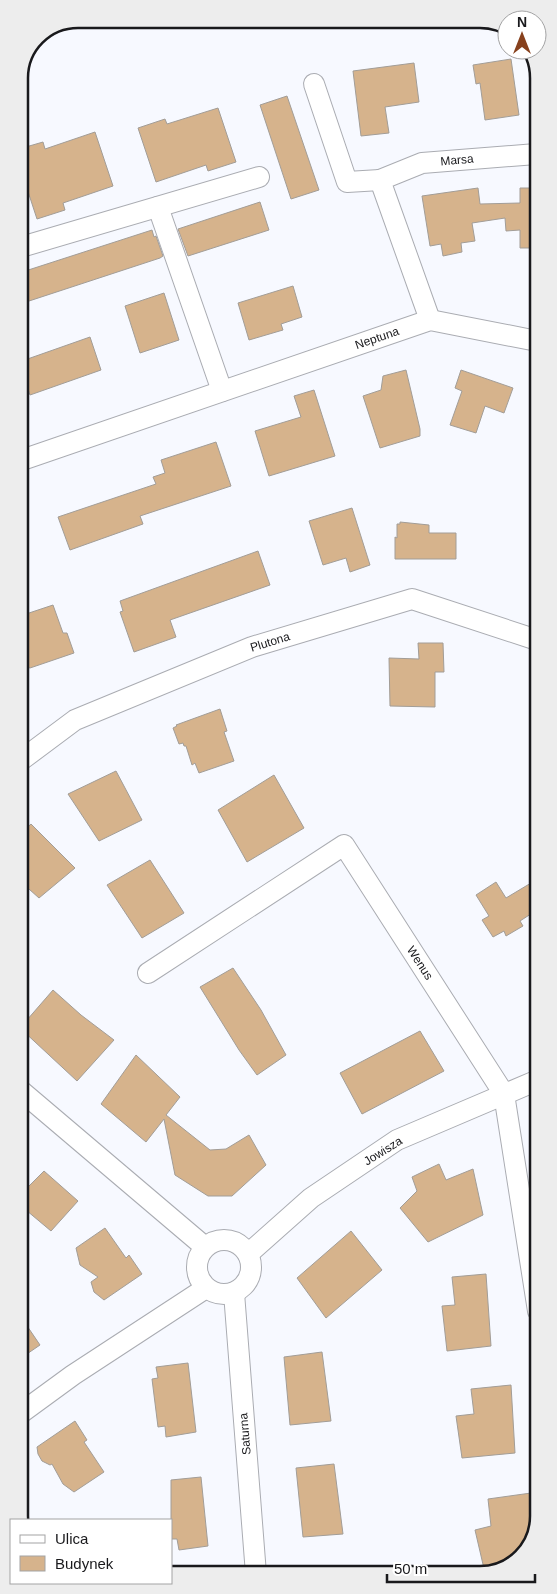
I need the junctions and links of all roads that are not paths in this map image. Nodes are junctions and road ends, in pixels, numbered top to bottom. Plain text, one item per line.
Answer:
1 (314, 84) dead end
2 (530, 154) edge
3 (259, 177) dead end
4 (380, 180) junction
5 (158, 207) junction
6 (28, 245) edge
7 (430, 320) junction
8 (530, 340) edge
9 (222, 391) junction
10 (28, 458) edge
11 (530, 638) edge
12 (28, 755) edge
13 (148, 973) dead end
14 (530, 1083) edge
15 (504, 1094) junction
16 (28, 1097) edge
17 (205, 1247) junction
18 (248, 1254) junction
19 (530, 1260) edge
20 (206, 1288) junction
21 (234, 1293) junction
22 (28, 1408) edge
23 (255, 1566) edge

1 - 4 street, Marsa
2 - 4 street, Marsa
3 - 5 street
4 - 7 street
5 - 6 street
5 - 9 street
7 - 8 street
7 - 9 street, Neptuna
9 - 10 street, Neptuna
11 - 12 street, Plutona
13 - 15 street, Wenus
14 - 15 street, Jowisza
15 - 18 street, Jowisza
15 - 19 street, Wenus
16 - 17 street
17 - 18 street
17 - 20 street
18 - 21 street
20 - 21 street
20 - 22 street
21 - 23 street, Saturna

